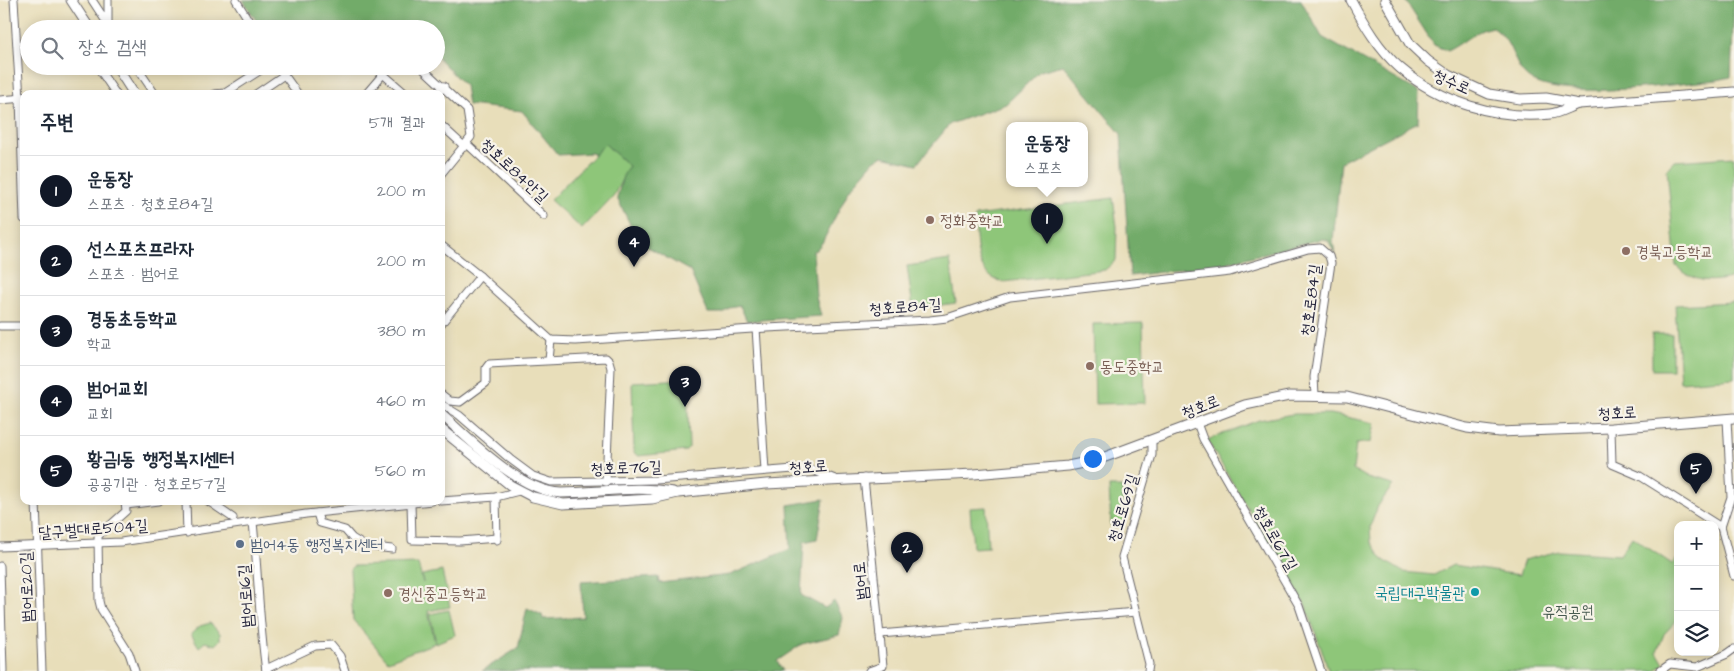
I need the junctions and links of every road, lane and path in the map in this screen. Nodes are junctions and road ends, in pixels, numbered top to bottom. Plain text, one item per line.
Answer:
1 (14, 0) edge
2 (71, 0) edge
3 (92, 0) edge
4 (108, 0) edge
5 (236, 0) edge
6 (1351, 0) edge
7 (1385, 0) edge
8 (83, 18) edge
9 (105, 20) edge
10 (109, 20) edge
11 (248, 20) edge
12 (20, 74) edge
13 (20, 75) edge
14 (103, 75) edge
15 (122, 75) edge
16 (142, 75) edge
17 (254, 75) edge
18 (284, 75) joint
19 (382, 75) edge
20 (384, 75) edge
21 (431, 75) edge
22 (444, 86) junction
23 (21, 90) edge
24 (113, 90) edge
25 (131, 90) edge
26 (152, 90) edge
27 (232, 90) edge
28 (262, 90) edge
29 (295, 90) edge
30 (369, 90) edge
31 (401, 90) edge
32 (440, 90) edge
33 (1734, 92) edge
34 (20, 99) edge
35 (0, 100) edge
36 (1579, 104) junction
37 (445, 128) edge
38 (466, 145) junction
39 (445, 168) edge
40 (544, 216) dead end
41 (445, 248) edge
42 (480, 276) junction
43 (445, 319) edge
44 (0, 326) edge
45 (20, 326) edge
46 (756, 328) junction
47 (551, 340) junction
48 (548, 360) junction
49 (1315, 395) junction
50 (445, 397) edge
51 (445, 406) edge
52 (445, 417) edge
53 (1730, 419) edge
54 (1197, 423) junction
55 (1610, 428) junction
56 (445, 432) edge
57 (1152, 440) junction
58 (765, 471) junction
59 (864, 478) junction
60 (835, 479) junction
61 (606, 482) junction
62 (519, 490) junction
63 (678, 492) junction
64 (496, 498) junction
65 (445, 501) edge
66 (36, 505) edge
67 (126, 505) edge
68 (186, 505) edge
69 (214, 505) edge
70 (382, 505) edge
71 (407, 505) edge
72 (317, 513) junction
73 (233, 518) dead end
74 (253, 522) junction
75 (1721, 527) junction
76 (187, 533) junction
77 (97, 543) junction
78 (38, 545) junction
79 (0, 547) edge
80 (392, 549) dead end
81 (0, 566) edge
82 (1734, 576) edge
83 (1136, 612) junction
84 (880, 634) junction
85 (1734, 649) edge
86 (883, 668) edge
87 (266, 670) edge
88 (3, 671) edge
89 (42, 671) edge
90 (135, 671) edge
91 (344, 671) edge
92 (869, 671) edge
93 (1148, 671) edge
94 (1321, 671) edge
95 (1660, 671) edge

1 - 12 street
2 - 8 main road
3 - 9 street
4 - 10 street
5 - 11 street
6 - 36 main road, 청수로
7 - 36 main road, 청수로
13 - 23 street
14 - 24 street
15 - 25 main road
16 - 26 street
17 - 27 street
18 - 28 street
18 - 29 street
19 - 30 street
20 - 31 street
21 - 22 street, 청호로84안길
22 - 32 street
22 - 38 street, 청호로84안길
33 - 36 main road, 청수로
34 - 35 street
37 - 38 street, 청호로84안길
38 - 39 street, 청호로84안길
38 - 40 street, 청호로84안길
41 - 42 street
42 - 43 street
42 - 47 street
44 - 45 street
46 - 47 street, 청호로84길
46 - 49 street, 청호로84길
46 - 58 street
47 - 48 street
48 - 50 street
48 - 61 street
49 - 54 main road, 청호로
49 - 55 main road, 청호로
51 - 61 street, 청호로76길
52 - 63 main road, 청호로
53 - 55 main road, 청호로
53 - 75 street
54 - 57 main road, 청호로
54 - 94 street, 청호로67길
55 - 75 street
56 - 62 main road, 청호로
57 - 59 main road, 청호로
57 - 83 street, 청호로69길
58 - 60 street, 청호로76길
58 - 61 street, 청호로76길
59 - 60 main road, 청호로
59 - 84 street, 범어로
60 - 63 main road, 청호로
62 - 63 main road, 청호로
62 - 64 street
64 - 65 street
64 - 71 street
66 - 78 street, 범어로20길
67 - 77 street
68 - 76 street
69 - 73 street
70 - 72 street, 달구벌대로504길
72 - 74 street, 달구벌대로504길
72 - 80 street
74 - 76 street, 달구벌대로504길
74 - 87 street, 범어로16길
75 - 82 street
76 - 77 street, 달구벌대로504길
77 - 78 street, 달구벌대로504길
77 - 90 street
78 - 79 street, 달구벌대로504길
78 - 89 street, 범어로20길
81 - 88 street
83 - 84 street
83 - 93 street, 청호로69길
84 - 86 street, 범어로
85 - 95 street
86 - 92 street, 범어로
87 - 91 street, 범어로16길

